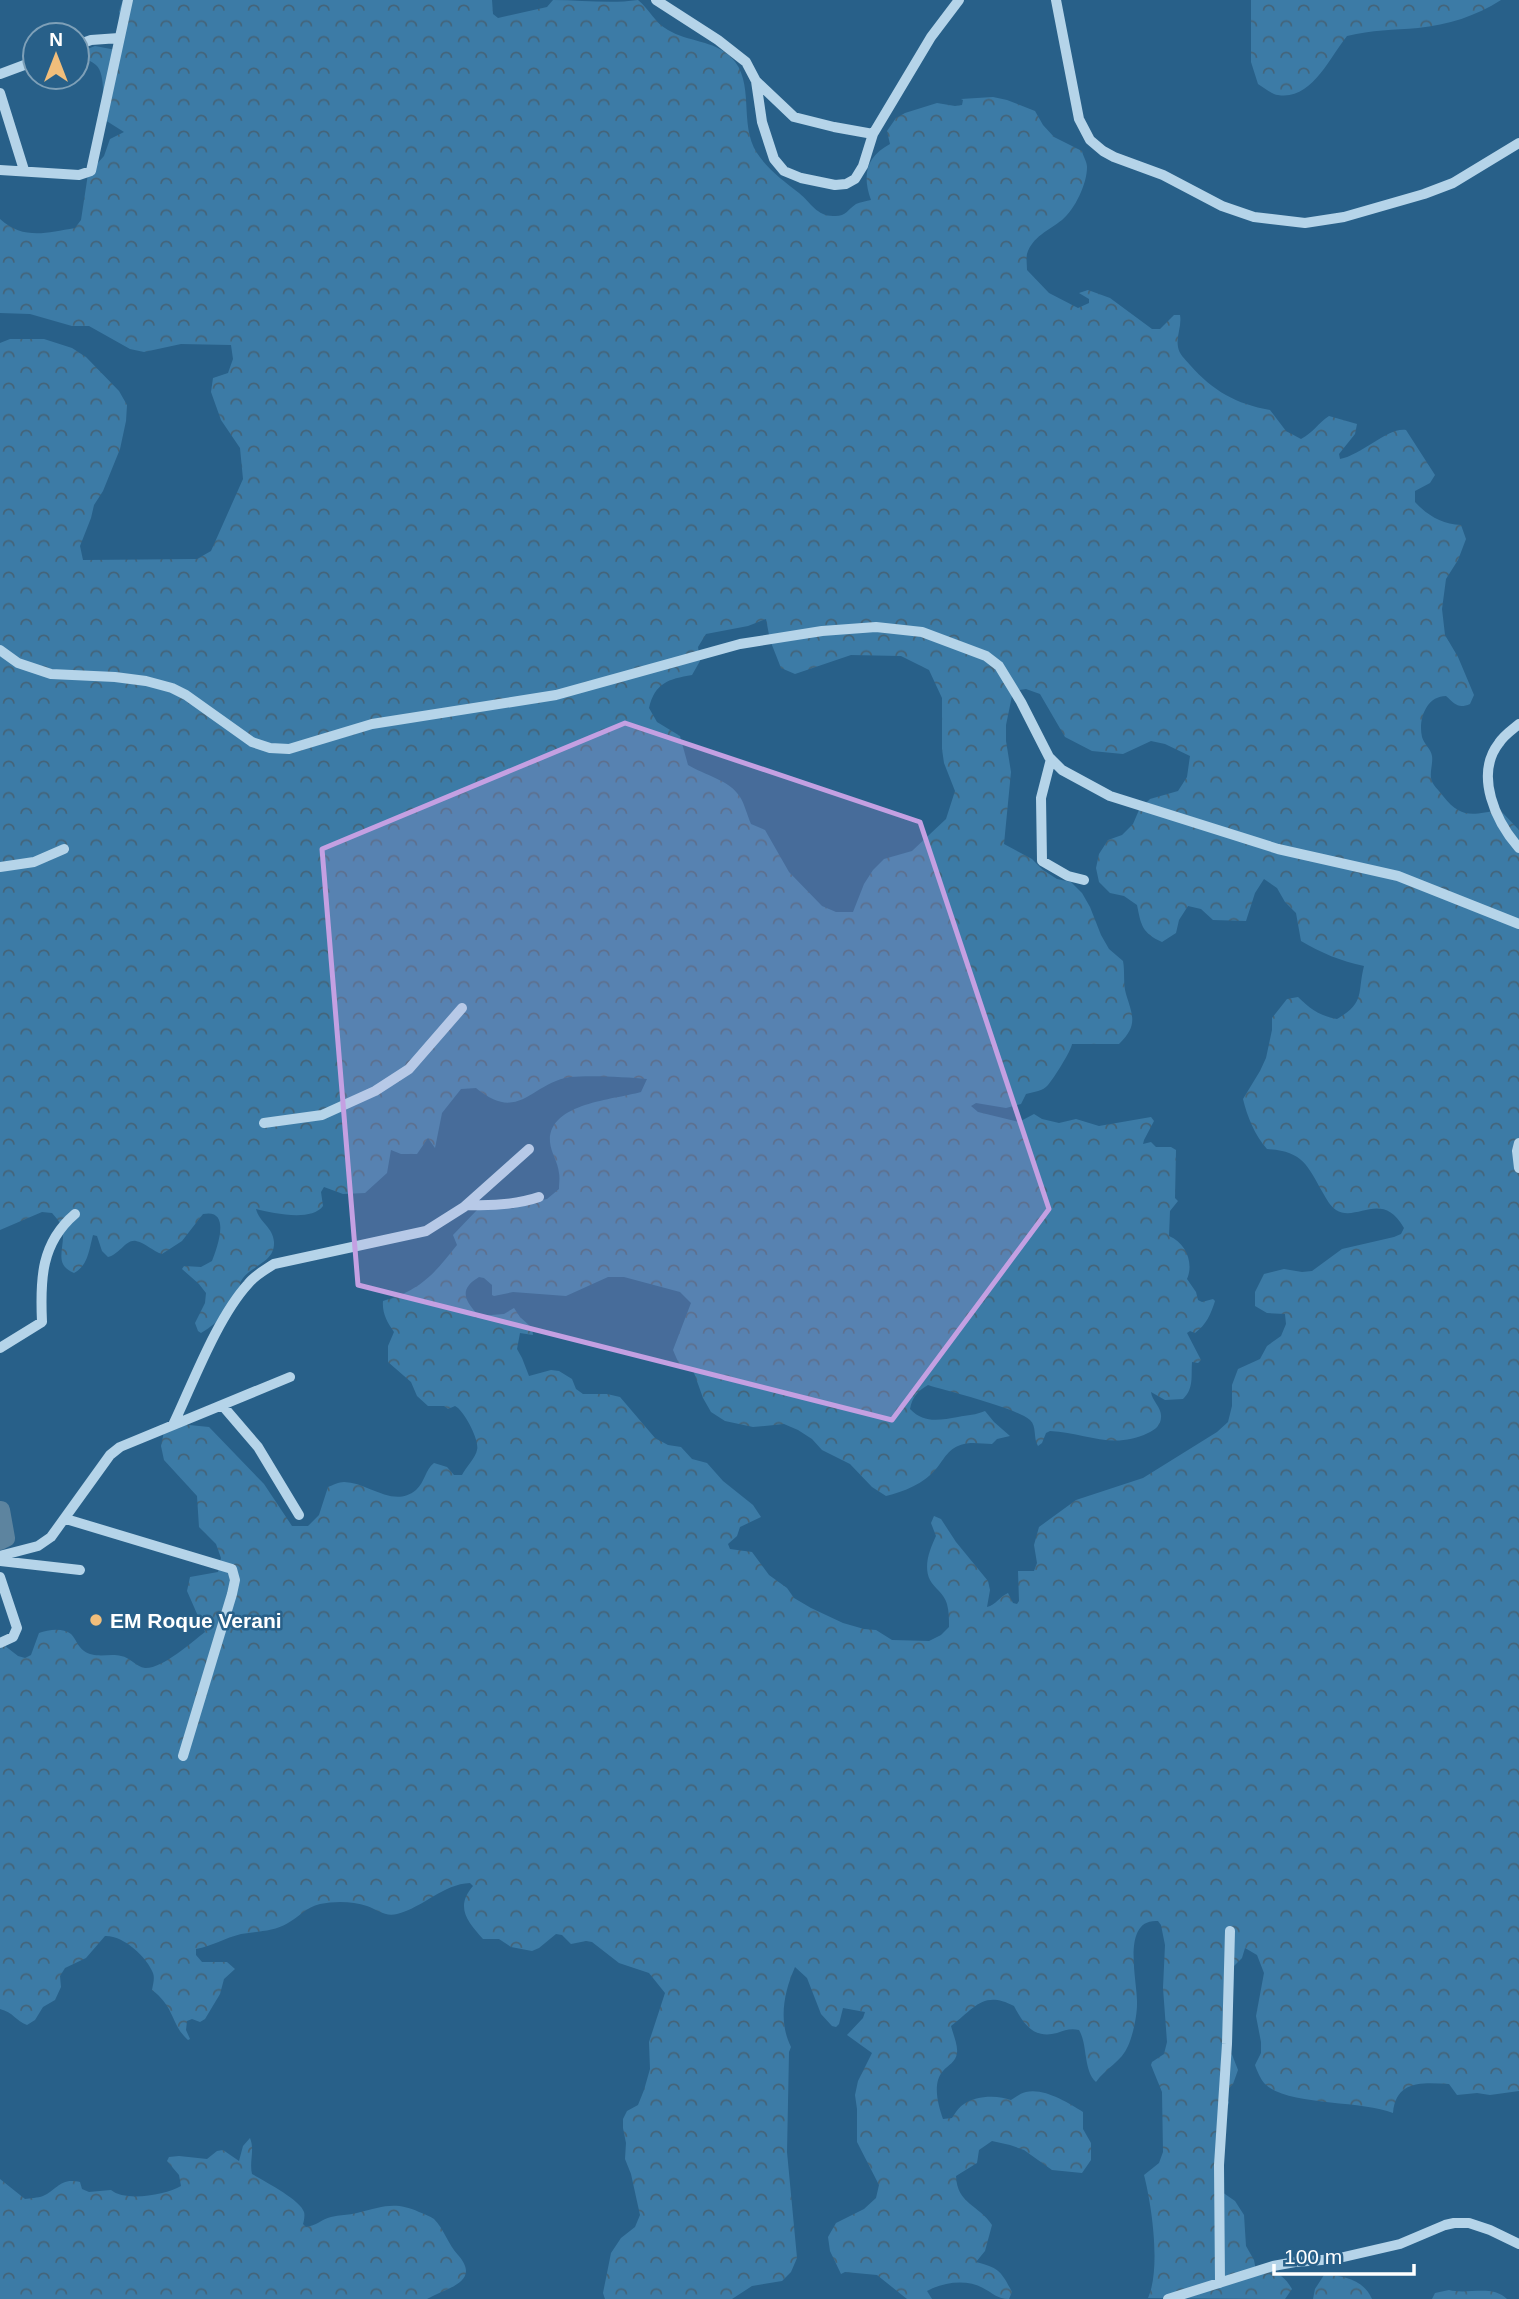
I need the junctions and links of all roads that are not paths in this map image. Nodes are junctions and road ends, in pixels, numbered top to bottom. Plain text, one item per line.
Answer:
1 (128, 0) edge
2 (656, 0) edge
3 (959, 0) edge
4 (1056, 0) edge
5 (119, 38) junction
6 (91, 40) edge
7 (21, 66) edge
8 (0, 74) edge
9 (756, 81) junction
10 (0, 93) edge
11 (873, 134) junction
12 (1519, 143) edge
13 (0, 170) edge
14 (24, 170) junction
15 (0, 650) edge
16 (1519, 724) edge
17 (1051, 759) junction
18 (1519, 848) edge
19 (64, 849) dead end
20 (0, 867) edge
21 (1084, 880) dead end
22 (1519, 925) edge
23 (462, 1008) dead end
24 (264, 1123) dead end
25 (1519, 1143) edge
26 (529, 1149) dead end
27 (1519, 1168) edge
28 (540, 1197) dead end
29 (467, 1205) junction
30 (75, 1214) dead end
31 (0, 1348) edge
32 (289, 1377) dead end
33 (222, 1405) junction
34 (173, 1425) junction
35 (299, 1515) dead end
36 (66, 1519) junction
37 (0, 1556) edge
38 (0, 1561) edge
39 (80, 1570) dead end
40 (0, 1577) edge
41 (0, 1643) edge
42 (183, 1756) dead end
43 (1230, 1931) dead end
44 (1519, 2244) edge
45 (1220, 2283) junction
46 (1168, 2299) edge

1 - 5 street
2 - 9 street
3 - 11 street
4 - 12 street
5 - 6 street
5 - 14 street
7 - 8 street
9 - 11 street
9 - 11 street
10 - 14 street
13 - 14 street
15 - 17 street
16 - 18 street
17 - 21 street
17 - 22 street
19 - 20 street
23 - 24 street
25 - 27 street
26 - 29 street
28 - 29 street
29 - 34 street
30 - 31 street
32 - 33 street
33 - 34 street
33 - 35 street
34 - 36 street
36 - 37 street
36 - 42 street
38 - 39 street
40 - 41 street
43 - 45 street
44 - 45 street
45 - 46 street

